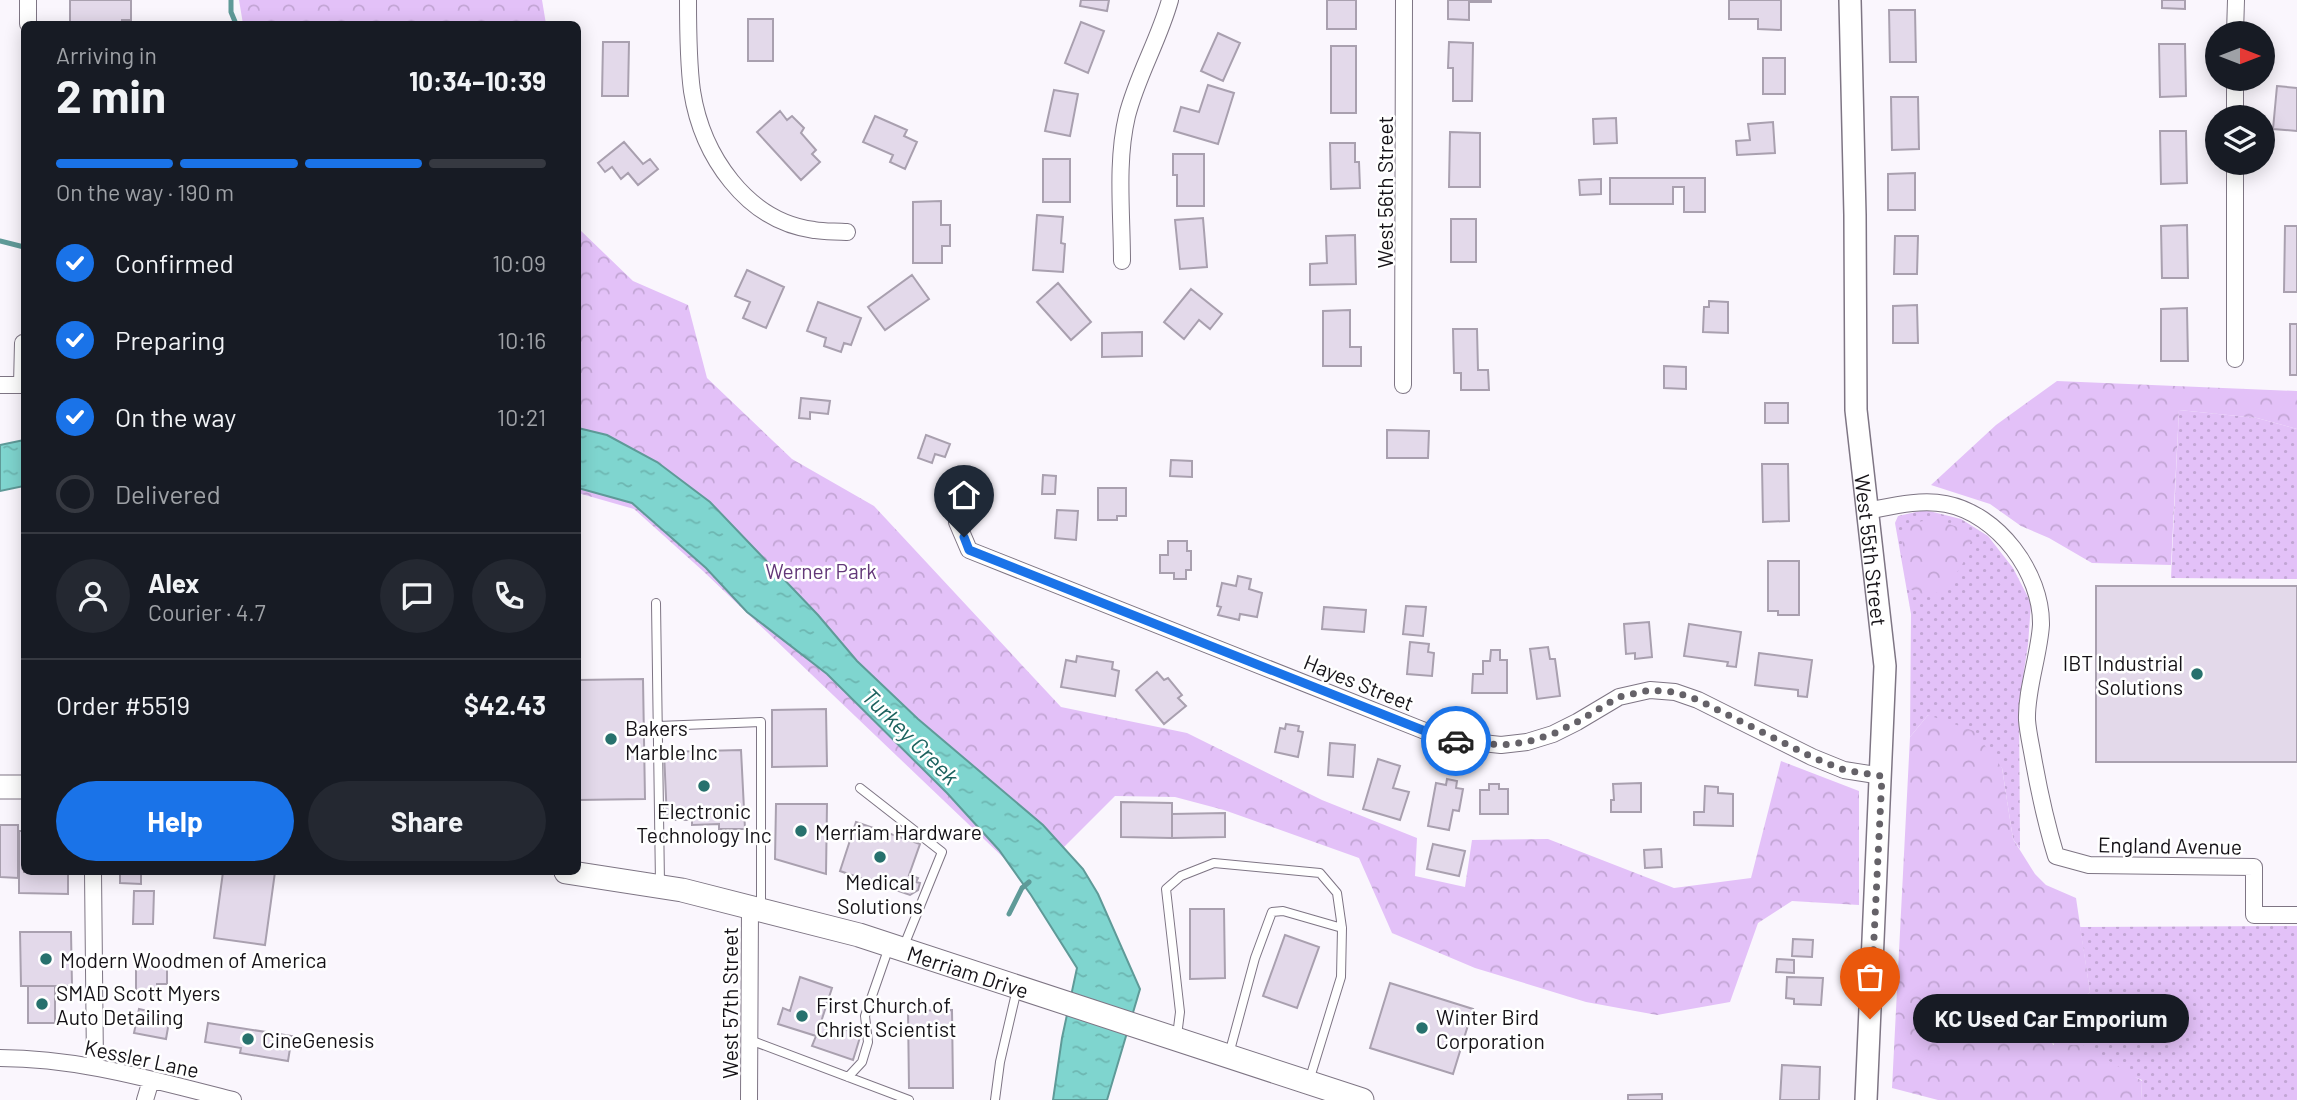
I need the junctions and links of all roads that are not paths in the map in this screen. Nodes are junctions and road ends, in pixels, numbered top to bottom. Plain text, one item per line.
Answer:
1 (28, 0) edge
2 (688, 0) edge
3 (1170, 0) edge
4 (1404, 0) edge
5 (1850, 0) edge
6 (2236, 0) edge
7 (28, 21) edge
8 (2235, 21) edge
9 (2235, 175) edge
10 (846, 232) dead end
11 (1122, 261) dead end
12 (2235, 359) dead end
13 (0, 384) edge
14 (21, 385) edge
15 (1403, 385) dead end
16 (1867, 511) junction
17 (957, 522) dead end
18 (656, 603) dead end
19 (659, 726) junction
20 (1882, 776) junction
21 (0, 787) edge
22 (21, 787) edge
23 (860, 788) dead end
24 (581, 874) edge
25 (93, 875) edge
26 (660, 887) junction
27 (756, 907) junction
28 (2297, 915) edge
29 (1342, 928) junction
30 (896, 946) junction
31 (1017, 986) junction
32 (1177, 1039) junction
33 (750, 1040) junction
34 (1228, 1056) junction
35 (0, 1058) edge
36 (95, 1066) junction
37 (848, 1077) junction
38 (151, 1080) junction
39 (1308, 1082) junction
40 (145, 1100) edge
41 (233, 1100) edge
42 (749, 1100) edge
43 (909, 1100) edge
44 (995, 1100) edge
45 (1362, 1100) edge
46 (1866, 1100) edge

1 - 7 street
2 - 10 street
3 - 11 street
4 - 15 street, West 56th Street
5 - 16 street, West 55th Street
6 - 8 street
9 - 12 street
13 - 14 street
16 - 20 street, West 55th Street
16 - 28 street, England Avenue
17 - 20 street, Hayes Street
18 - 19 lane
19 - 26 lane
19 - 27 lane
20 - 46 street, West 55th Street
21 - 22 main road
23 - 30 lane
24 - 26 main road, Merriam Drive
25 - 36 street
26 - 27 main road, Merriam Drive
27 - 30 main road, Merriam Drive
27 - 33 street, West 57th Street
29 - 32 lane
29 - 34 lane
29 - 39 lane
30 - 31 main road, Merriam Drive
30 - 37 lane
31 - 32 main road, Merriam Drive
31 - 44 lane
32 - 34 main road, Merriam Drive
33 - 37 lane
33 - 42 street, West 57th Street
34 - 39 main road, Merriam Drive
35 - 36 street, Kessler Lane
36 - 38 street, Kessler Lane
37 - 43 lane
38 - 40 street
38 - 41 street, Kessler Lane
39 - 45 main road, Merriam Drive

